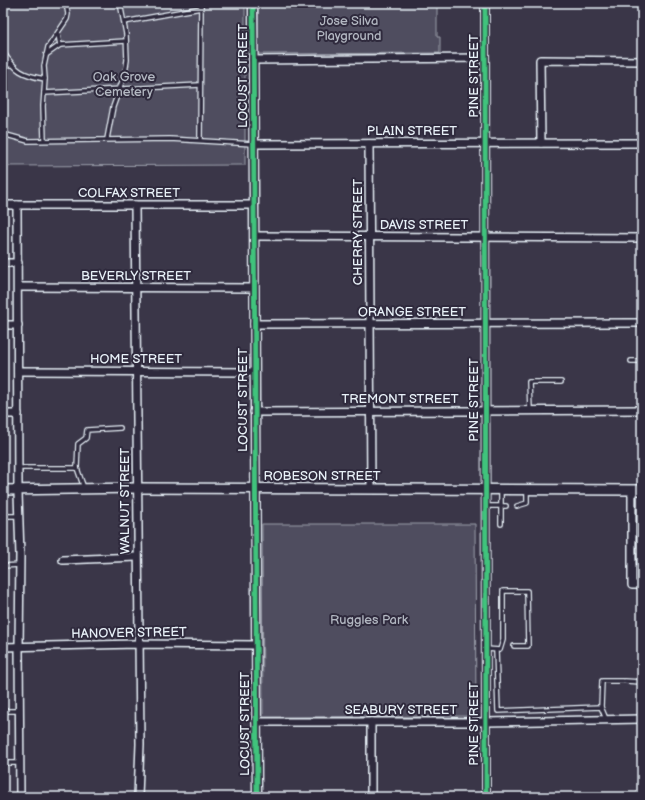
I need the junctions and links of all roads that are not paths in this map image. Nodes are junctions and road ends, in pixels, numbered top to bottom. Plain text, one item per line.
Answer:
1 (66, 3) edge
2 (120, 3) edge
3 (253, 3) edge
4 (485, 3) edge
5 (201, 5) edge
6 (124, 22) junction
7 (58, 34) junction
8 (126, 41) junction
9 (60, 45) junction
10 (3, 52) edge
11 (46, 55) junction
12 (485, 58) junction
13 (254, 60) junction
14 (642, 61) edge
15 (3, 64) edge
16 (11, 65) junction
17 (45, 79) junction
18 (200, 86) junction
19 (119, 88) junction
20 (44, 93) junction
21 (3, 134) edge
22 (200, 139) junction
23 (44, 140) junction
24 (107, 140) junction
25 (485, 143) junction
26 (541, 143) junction
27 (642, 143) edge
28 (254, 144) junction
29 (369, 144) junction
30 (254, 204) junction
31 (3, 205) edge
32 (17, 205) junction
33 (134, 205) junction
34 (255, 236) junction
35 (370, 237) junction
36 (485, 238) junction
37 (642, 238) edge
38 (3, 263) edge
39 (18, 263) junction
40 (18, 287) junction
41 (135, 288) junction
42 (254, 288) junction
43 (642, 323) edge
44 (254, 324) junction
45 (370, 324) junction
46 (484, 324) junction
47 (3, 325) edge
48 (18, 325) junction
49 (631, 360) dead end
50 (642, 360) edge
51 (18, 371) junction
52 (137, 371) junction
53 (254, 372) junction
54 (561, 382) dead end
55 (642, 410) edge
56 (370, 411) junction
57 (484, 411) junction
58 (530, 411) junction
59 (254, 412) junction
60 (3, 414) edge
61 (18, 414) junction
62 (120, 428) dead end
63 (18, 468) junction
64 (77, 468) junction
65 (138, 488) junction
66 (84, 489) junction
67 (254, 489) junction
68 (370, 489) junction
69 (484, 489) junction
70 (501, 489) junction
71 (527, 489) junction
72 (3, 490) edge
73 (18, 490) junction
74 (632, 490) junction
75 (642, 490) edge
76 (501, 501) junction
77 (506, 501) dead end
78 (517, 501) dead end
79 (522, 503) junction
80 (485, 506) junction
81 (501, 506) junction
82 (506, 506) dead end
83 (517, 506) dead end
84 (3, 516) edge
85 (19, 516) junction
86 (501, 524) dead end
87 (137, 557) junction
88 (63, 560) dead end
89 (20, 565) junction
90 (3, 566) edge
91 (642, 585) edge
92 (138, 644) junction
93 (255, 645) junction
94 (514, 646) dead end
95 (3, 647) edge
96 (19, 647) junction
97 (485, 650) junction
98 (496, 650) junction
99 (642, 682) edge
100 (601, 707) junction
101 (3, 711) edge
102 (19, 711) junction
103 (642, 719) edge
104 (606, 720) junction
105 (256, 722) junction
106 (371, 722) junction
107 (485, 722) junction
108 (3, 763) edge
109 (20, 763) junction
110 (20, 797) edge
111 (138, 797) edge
112 (257, 797) edge
113 (371, 797) edge
114 (486, 797) edge

1 - 7 lane
2 - 6 lane
3 - 13 street, LOCUST STREET
4 - 12 street, PINE STREET
5 - 6 lane
5 - 18 lane
6 - 8 lane
7 - 9 lane
7 - 11 lane
8 - 9 lane
8 - 19 lane
9 - 11 lane
10 - 16 lane
11 - 17 lane
12 - 13 street
12 - 25 street, PINE STREET
13 - 28 street, LOCUST STREET
14 - 26 street
15 - 16 lane
16 - 17 lane
17 - 20 lane
18 - 19 lane
18 - 22 lane
19 - 20 lane
19 - 24 lane
20 - 23 lane
21 - 23 lane
22 - 24 lane
22 - 28 lane
23 - 24 lane
25 - 26 street, PLAIN STREET
25 - 29 street, PLAIN STREET
25 - 36 street, PINE STREET
26 - 27 street, PLAIN STREET
28 - 29 street, PLAIN STREET
28 - 30 street, LOCUST STREET
29 - 35 street, CHERRY STREET
30 - 33 street, COLFAX STREET
30 - 34 street, LOCUST STREET
31 - 32 street, COLFAX STREET
32 - 33 street, COLFAX STREET
32 - 39 street
33 - 41 street, WALNUT STREET
34 - 35 street, DAVIS STREET
34 - 42 street, LOCUST STREET
35 - 36 street, DAVIS STREET
35 - 45 street, CHERRY STREET
36 - 37 street, DAVIS STREET
36 - 46 street, PINE STREET
38 - 39 street
39 - 40 street
40 - 41 street, BEVERLY STREET
40 - 48 street
41 - 42 street, BEVERLY STREET
41 - 52 street, WALNUT STREET
42 - 44 street, LOCUST STREET
43 - 46 street, ORANGE STREET
44 - 45 street, ORANGE STREET
44 - 53 street, LOCUST STREET
45 - 46 street, ORANGE STREET
45 - 56 street, CHERRY STREET
46 - 57 street, PINE STREET
47 - 48 street
48 - 51 street
49 - 50 lane
51 - 52 street, HOME STREET
51 - 61 street
52 - 53 street, HOME STREET
52 - 65 street, WALNUT STREET
53 - 59 street, LOCUST STREET
54 - 58 lane
55 - 58 street, TREMONT STREET
56 - 57 street, TREMONT STREET
56 - 59 street, TREMONT STREET
56 - 68 street, CHERRY STREET
57 - 58 street, TREMONT STREET
57 - 69 street, PINE STREET
59 - 67 street, LOCUST STREET
60 - 61 street
61 - 63 street
62 - 64 lane
63 - 64 lane
63 - 73 street
64 - 66 lane
65 - 66 main road, ROBESON STREET
65 - 67 main road, ROBESON STREET
65 - 87 street, WALNUT STREET
66 - 73 main road, ROBESON STREET
67 - 68 main road, ROBESON STREET
67 - 93 street, LOCUST STREET
68 - 69 main road, ROBESON STREET
69 - 70 main road, ROBESON STREET
69 - 80 street, PINE STREET
70 - 71 main road, ROBESON STREET
70 - 76 lane
71 - 74 main road, ROBESON STREET
71 - 79 lane
72 - 73 main road, ROBESON STREET
73 - 85 street
74 - 75 main road, ROBESON STREET
74 - 91 street
76 - 77 lane
76 - 81 lane
78 - 79 lane
79 - 83 lane
80 - 81 lane
80 - 97 street, PINE STREET
81 - 82 lane
81 - 86 lane
84 - 85 lane
85 - 89 street
87 - 88 street
87 - 92 street, WALNUT STREET
89 - 90 lane
89 - 96 street
92 - 93 street, HANOVER STREET
92 - 96 street, HANOVER STREET
92 - 111 street, WALNUT STREET
93 - 105 street, LOCUST STREET
94 - 98 lane
95 - 96 street, HANOVER STREET
96 - 102 street
97 - 98 lane
97 - 107 street, PINE STREET
98 - 100 lane
99 - 100 lane
100 - 104 lane
101 - 102 lane
102 - 109 street
103 - 104 street, SEABURY STREET
104 - 107 street, SEABURY STREET
105 - 106 street, SEABURY STREET
105 - 112 street, LOCUST STREET
106 - 107 street, SEABURY STREET
106 - 113 street
107 - 114 street, PINE STREET
108 - 109 lane
109 - 110 street

